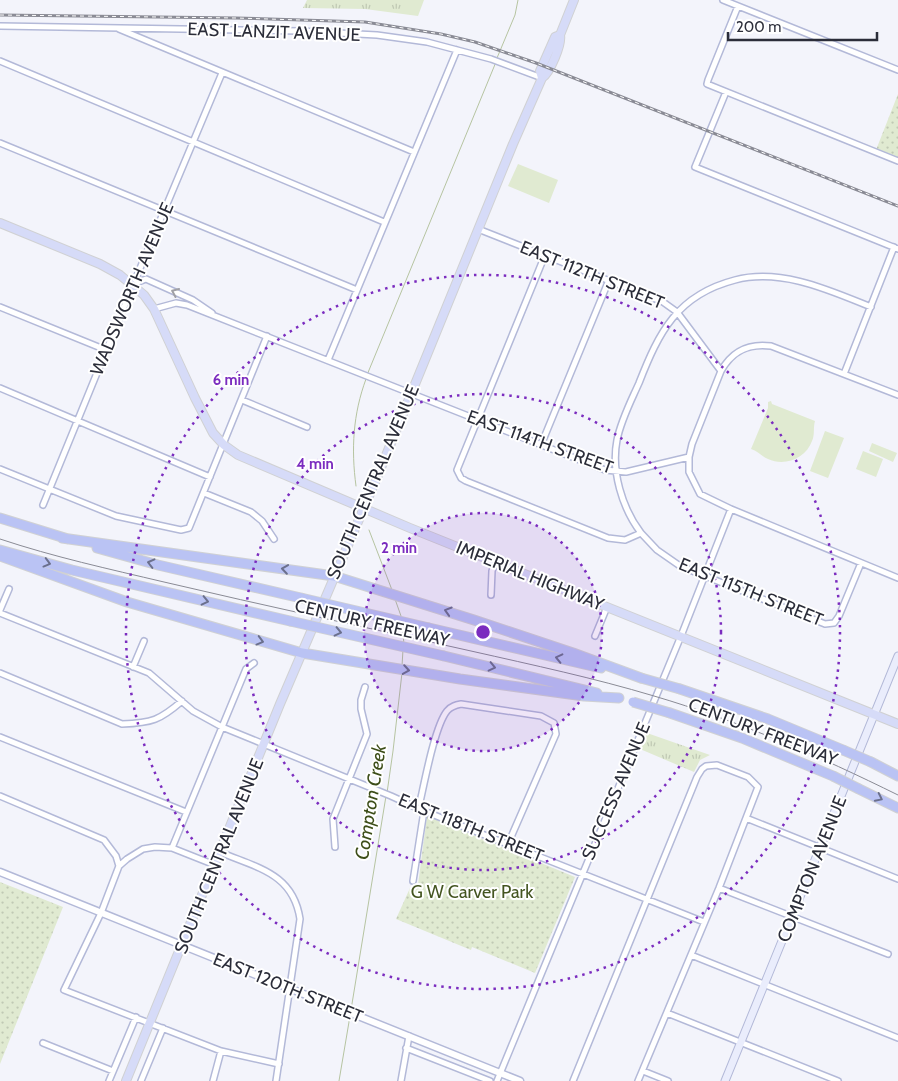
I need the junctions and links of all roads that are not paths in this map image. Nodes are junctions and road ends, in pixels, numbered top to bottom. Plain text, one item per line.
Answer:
1 (574, 0) edge
2 (723, 0) edge
3 (738, 6) junction
4 (0, 26) edge
5 (116, 28) junction
6 (456, 50) junction
7 (0, 61) edge
8 (898, 70) edge
9 (222, 73) junction
10 (542, 78) junction
11 (726, 92) junction
12 (0, 142) edge
13 (194, 142) junction
14 (414, 152) junction
15 (898, 161) edge
16 (165, 210) junction
17 (384, 222) junction
18 (0, 223) edge
19 (478, 229) junction
20 (896, 248) edge
21 (545, 255) junction
22 (609, 280) junction
23 (132, 285) junction
24 (357, 290) junction
25 (871, 306) junction
26 (0, 307) edge
27 (154, 309) junction
28 (677, 312) junction
29 (215, 315) junction
30 (267, 336) junction
31 (106, 350) junction
32 (328, 360) junction
33 (721, 371) junction
34 (844, 374) junction
35 (0, 388) edge
36 (411, 393) junction
37 (898, 395) edge
38 (242, 400) junction
39 (478, 419) junction
40 (78, 420) junction
41 (307, 427) dead end
42 (224, 445) junction
43 (541, 445) junction
44 (689, 457) junction
45 (0, 469) edge
46 (617, 472) junction
47 (210, 477) junction
48 (50, 490) junction
49 (204, 493) junction
50 (43, 506) dead end
51 (363, 508) junction
52 (732, 510) junction
53 (0, 518) edge
54 (641, 533) junction
55 (62, 538) junction
56 (274, 539) dead end
57 (0, 550) edge
58 (0, 556) edge
59 (495, 562) junction
60 (861, 563) junction
61 (334, 576) junction
62 (705, 576) junction
63 (898, 578) edge
64 (9, 589) dead end
65 (491, 595) dead end
66 (607, 607) junction
67 (0, 612) edge
68 (595, 636) dead end
69 (681, 636) junction
70 (144, 641) dead end
71 (302, 653) junction
72 (898, 656) edge
73 (254, 663) dead end
74 (134, 667) junction
75 (0, 673) edge
76 (641, 678) junction
77 (365, 687) dead end
78 (619, 698) junction
79 (182, 701) junction
80 (875, 715) junction
81 (898, 724) edge
82 (222, 727) junction
83 (0, 737) edge
84 (264, 744) junction
85 (898, 776) edge
86 (350, 779) junction
87 (0, 796) edge
88 (898, 808) edge
89 (424, 810) junction
90 (186, 812) junction
91 (746, 818) junction
92 (508, 844) junction
93 (335, 847) dead end
94 (172, 848) junction
95 (820, 848) junction
96 (220, 852) junction
97 (215, 865) junction
98 (119, 866) junction
99 (0, 872) edge
100 (582, 873) junction
101 (898, 879) edge
102 (413, 881) dead end
103 (719, 888) junction
104 (646, 899) junction
105 (101, 913) junction
106 (792, 916) junction
107 (704, 922) junction
108 (182, 945) junction
109 (888, 954) dead end
110 (691, 956) junction
111 (764, 985) junction
112 (291, 989) junction
113 (667, 1013) junction
114 (136, 1017) junction
115 (150, 1022) junction
116 (163, 1028) junction
117 (409, 1036) junction
118 (898, 1038) edge
119 (43, 1042) dead end
120 (741, 1042) junction
121 (406, 1048) junction
122 (221, 1051) junction
123 (278, 1064) junction
124 (113, 1071) junction
125 (643, 1071) junction
126 (500, 1073) junction
127 (109, 1081) edge
128 (126, 1081) edge
129 (141, 1081) edge
130 (212, 1081) edge
131 (276, 1081) edge
132 (401, 1081) edge
133 (490, 1081) edge
134 (497, 1081) edge
135 (520, 1081) edge
136 (573, 1081) edge
137 (638, 1081) edge
138 (668, 1081) edge
139 (724, 1081) edge
140 (838, 1081) edge

1 - 10 main road, SOUTH CENTRAL AVENUE
2 - 3 street
3 - 8 street
3 - 11 street
4 - 5 street, EAST LANZIT AVENUE
5 - 6 street, EAST LANZIT AVENUE
5 - 9 street
6 - 10 street, EAST LANZIT AVENUE
6 - 14 street
7 - 13 street
9 - 13 street, WADSWORTH AVENUE
9 - 14 street
10 - 19 main road, SOUTH CENTRAL AVENUE
11 - 15 street
11 - 20 street
12 - 16 street
13 - 16 street, WADSWORTH AVENUE
13 - 17 street
14 - 17 street
16 - 23 street, WADSWORTH AVENUE
16 - 24 street
17 - 24 street
18 - 23 main road, IMPERIAL HIGHWAY
19 - 21 street, EAST 112TH STREET
19 - 36 main road, SOUTH CENTRAL AVENUE
20 - 25 street
21 - 22 street, EAST 112TH STREET
21 - 39 street
22 - 28 street, EAST 112TH STREET
22 - 43 street
23 - 27 main road, IMPERIAL HIGHWAY
29 -> 23 street, EAST 114TH STREET
23 - 31 street, WADSWORTH AVENUE
24 - 32 street
25 - 28 street, EAST 115TH STREET
25 - 34 street
26 - 31 street
27 - 29 street, EAST 114TH STREET
27 - 42 main road, IMPERIAL HIGHWAY
28 - 33 street, EAST 112TH STREET
28 - 46 street, EAST 115TH STREET
29 - 30 street, EAST 114TH STREET
30 - 32 street, EAST 114TH STREET
30 - 38 street
31 - 40 street, WADSWORTH AVENUE
32 - 36 street, EAST 114TH STREET
33 - 34 street
33 - 44 street
34 - 37 street
35 - 40 street
36 - 39 street, EAST 114TH STREET
36 - 51 main road, SOUTH CENTRAL AVENUE
38 - 41 street
38 - 42 street
39 - 43 street, EAST 114TH STREET
39 - 54 street
40 - 47 street
40 - 48 street, WADSWORTH AVENUE
42 - 47 street
42 - 51 main road, IMPERIAL HIGHWAY
43 - 46 street, EAST 114TH STREET
44 - 46 street, EAST 114TH STREET
44 - 52 street
45 - 48 street
46 - 54 street, EAST 115TH STREET
47 - 49 street
48 - 49 street
48 - 50 street, WADSWORTH AVENUE
49 - 56 street
51 - 59 main road, IMPERIAL HIGHWAY
51 - 61 main road, SOUTH CENTRAL AVENUE
52 - 60 street
52 - 62 street, SUCCESS AVENUE
53 - 55 highway, CENTURY FREEWAY
54 - 62 street, EAST 115TH STREET
61 -> 55 highway
76 -> 55 highway, CENTURY FREEWAY, bridge
57 -> 78 highway, CENTURY FREEWAY, bridge
58 -> 71 highway
59 - 65 street
59 - 66 main road, IMPERIAL HIGHWAY
60 - 62 street, EAST 115TH STREET
60 - 63 street
61 - 71 main road, SOUTH CENTRAL AVENUE
76 -> 61 highway
62 - 69 street, SUCCESS AVENUE
64 - 67 street
66 - 68 street
66 - 69 main road, IMPERIAL HIGHWAY
67 - 74 street, EAST 118TH STREET
69 - 80 main road, IMPERIAL HIGHWAY
69 - 100 street, SUCCESS AVENUE
70 - 74 street
71 -> 78 highway
71 - 84 main road, SOUTH CENTRAL AVENUE
72 - 80 main road, COMPTON AVENUE
73 - 82 street
74 - 79 street, EAST 118TH STREET
75 - 79 street
76 - 85 highway, CENTURY FREEWAY, bridge
77 - 86 street
78 -> 88 highway, CENTURY FREEWAY, bridge
79 - 82 street, EAST 118TH STREET
80 - 81 main road, IMPERIAL HIGHWAY
80 - 95 main road, COMPTON AVENUE
82 - 84 street, EAST 118TH STREET
82 - 90 street
83 - 90 street
84 - 86 street, EAST 118TH STREET
84 - 96 main road, SOUTH CENTRAL AVENUE
86 - 89 street, EAST 118TH STREET
86 - 93 street
87 - 98 street
89 - 92 street, EAST 118TH STREET
89 - 92 street
89 - 102 street
90 - 94 street
91 - 95 street
91 - 103 street
91 - 104 street
92 - 100 street, EAST 118TH STREET
94 - 97 street
94 - 98 street
95 - 101 street
95 - 106 main road, COMPTON AVENUE
96 - 97 main road, SOUTH CENTRAL AVENUE
96 - 112 street
97 - 108 main road, SOUTH CENTRAL AVENUE
98 - 105 street
99 - 105 street, EAST 120TH STREET
100 - 104 street, EAST 118TH STREET
100 - 126 street, SUCCESS AVENUE
103 - 106 street
103 - 107 street
104 - 107 street, EAST 118TH STREET
104 - 136 street
105 - 108 street, EAST 120TH STREET
105 - 114 street
106 - 109 street
106 - 111 main road, COMPTON AVENUE
107 - 110 street
108 - 112 street, EAST 120TH STREET
108 - 115 main road, SOUTH CENTRAL AVENUE
110 - 111 street
110 - 113 street
111 - 118 street
111 - 120 main road, COMPTON AVENUE
112 - 117 street, EAST 120TH STREET
112 - 123 street
113 - 120 street
113 - 125 street
114 - 115 street
114 - 124 street
115 - 116 street
115 - 128 main road, SOUTH CENTRAL AVENUE
116 - 122 street
116 - 129 street
117 - 121 street
117 - 126 street, EAST 120TH STREET
119 - 124 street
120 - 139 main road, COMPTON AVENUE
120 - 140 street
121 - 132 street
121 - 133 street
122 - 123 street
122 - 130 street
123 - 131 street
124 - 127 street
125 - 137 street
125 - 138 street
126 - 134 street, SUCCESS AVENUE
126 - 135 street, EAST 120TH STREET

